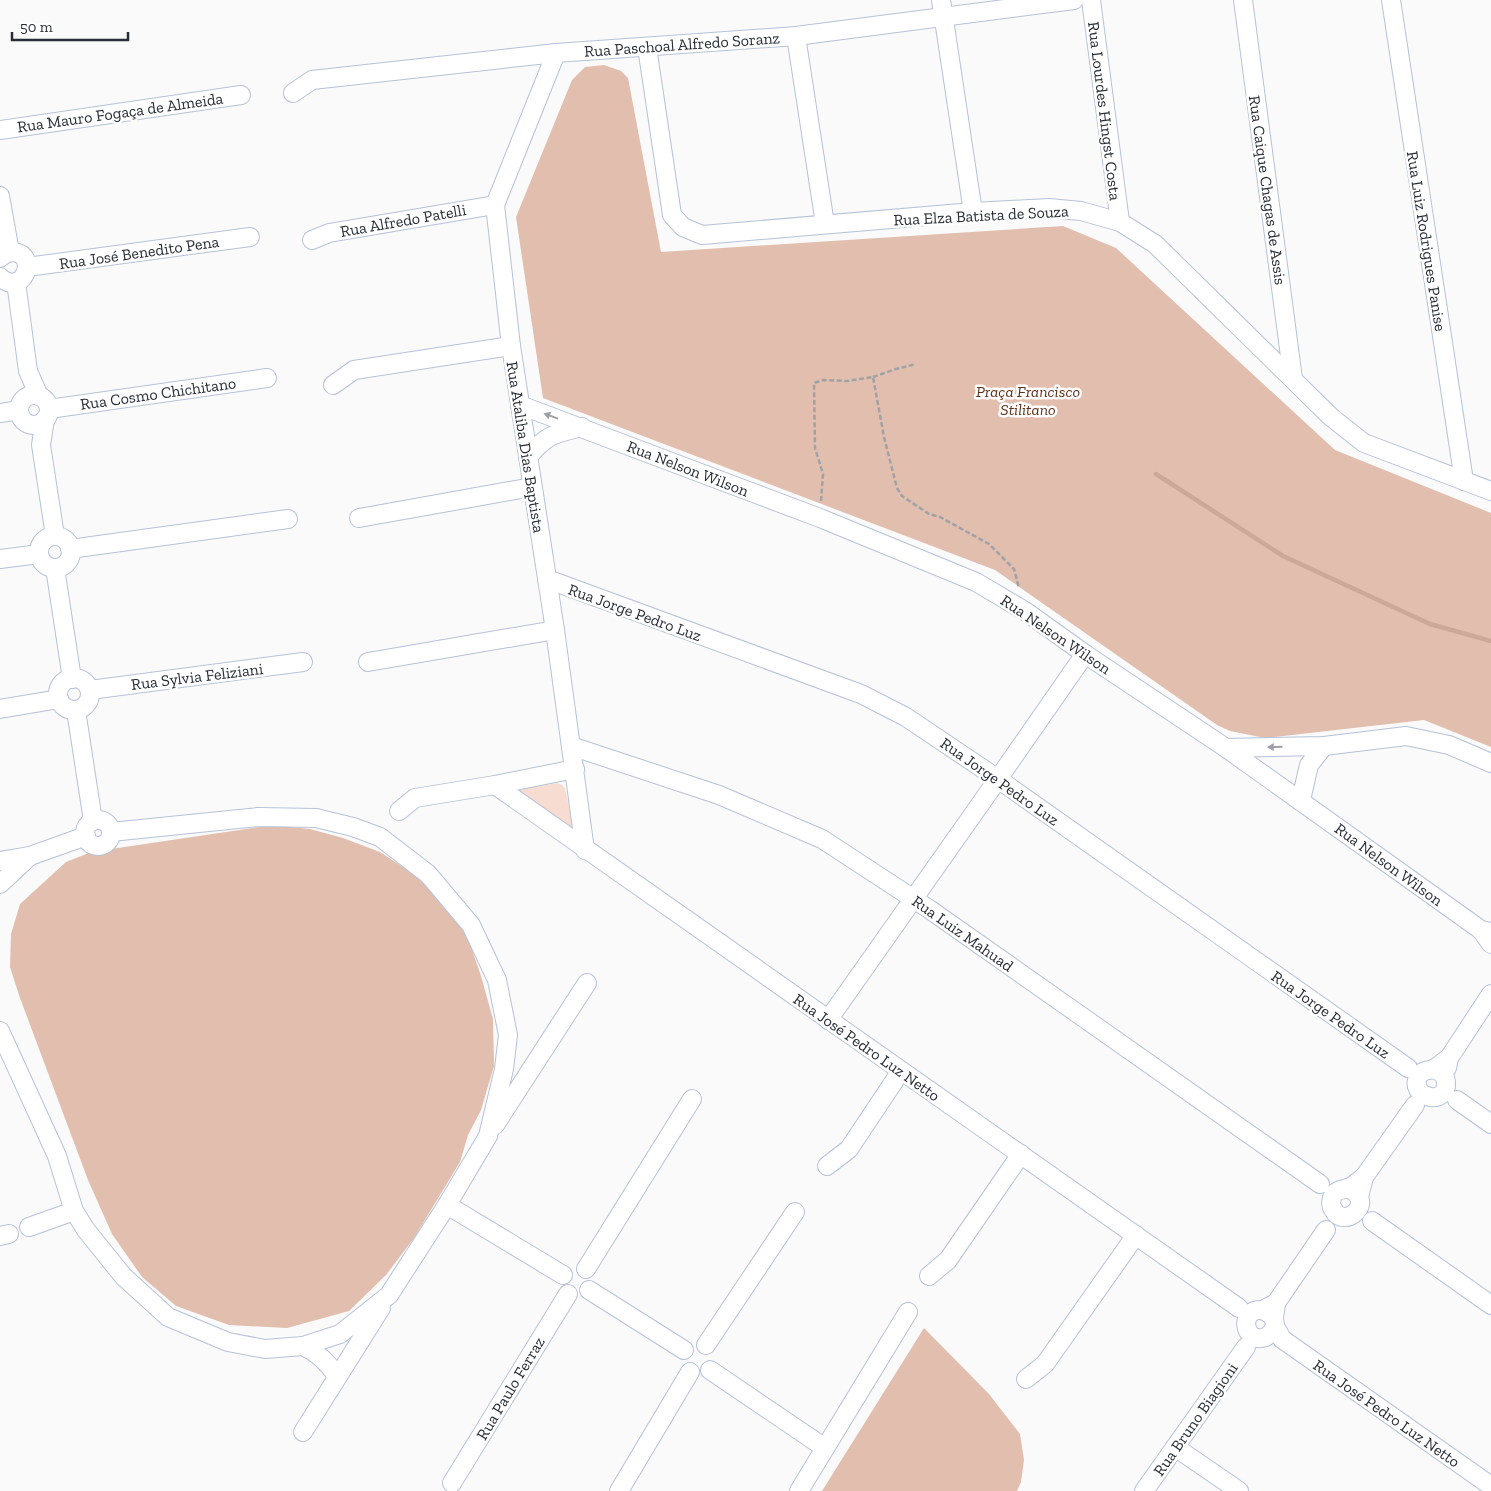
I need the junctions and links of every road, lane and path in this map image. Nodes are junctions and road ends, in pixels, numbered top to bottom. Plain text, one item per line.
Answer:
1 (1074, 0) edge
2 (1091, 0) edge
3 (1243, 0) edge
4 (1391, 0) edge
5 (942, 9) edge
6 (796, 36) junction
7 (647, 46) junction
8 (556, 53) junction
9 (292, 94) dead end
10 (241, 95) dead end
11 (0, 130) edge
12 (0, 196) edge
13 (495, 205) junction
14 (973, 212) junction
15 (1120, 222) junction
16 (825, 224) junction
17 (250, 237) dead end
18 (312, 240) dead end
19 (5, 255) edge
20 (27, 267) junction
21 (8, 280) edge
22 (511, 346) junction
23 (916, 364) dead end
24 (873, 377) junction
25 (267, 378) dead end
26 (1293, 379) junction
27 (333, 385) dead end
28 (520, 405) junction
29 (34, 410) junction
30 (0, 413) edge
31 (582, 427) junction
32 (528, 458) junction
33 (1464, 482) junction
34 (532, 487) junction
35 (1491, 491) edge
36 (359, 518) dead end
37 (820, 518) junction
38 (288, 519) dead end
39 (54, 536) junction
40 (70, 549) junction
41 (39, 554) junction
42 (0, 560) edge
43 (55, 568) junction
44 (547, 579) junction
45 (1025, 611) junction
46 (555, 630) junction
47 (1085, 654) junction
48 (303, 662) dead end
49 (368, 662) dead end
50 (72, 679) junction
51 (90, 690) junction
52 (59, 699) junction
53 (0, 709) edge
54 (76, 710) junction
55 (571, 746) junction
56 (1324, 746) junction
57 (1226, 748) junction
58 (1491, 763) edge
59 (575, 769) junction
60 (998, 779) junction
61 (495, 785) junction
62 (1300, 800) junction
63 (399, 811) dead end
64 (89, 829) junction
65 (585, 850) junction
66 (30, 856) junction
67 (0, 861) edge
68 (0, 884) edge
69 (914, 899) junction
70 (1488, 935) edge
71 (587, 982) dead end
72 (1491, 994) edge
73 (828, 1020) junction
74 (0, 1031) edge
75 (901, 1071) junction
76 (1428, 1084) junction
77 (692, 1099) dead end
78 (1491, 1124) edge
79 (488, 1136) junction
80 (1021, 1154) junction
81 (828, 1166) dead end
82 (1346, 1203) junction
83 (447, 1205) junction
84 (74, 1211) junction
85 (795, 1212) dead end
86 (29, 1227) dead end
87 (1136, 1235) junction
88 (586, 1270) junction
89 (563, 1275) junction
90 (929, 1276) dead end
91 (589, 1290) junction
92 (568, 1294) junction
93 (389, 1295) junction
94 (1491, 1305) edge
95 (908, 1312) dead end
96 (1261, 1324) junction
97 (706, 1345) junction
98 (303, 1346) junction
99 (684, 1350) junction
100 (710, 1370) junction
101 (690, 1372) junction
102 (337, 1376) junction
103 (1026, 1379) dead end
104 (302, 1432) dead end
105 (1175, 1446) junction
106 (825, 1448) junction
107 (452, 1483) dead end
108 (1491, 1486) edge
109 (619, 1491) edge
110 (799, 1491) edge
111 (1144, 1491) edge
112 (1239, 1491) edge

1 - 5 street, Rua Paschoal Alfredo Soranz
2 - 15 street, Rua Lourdes Hingst Costa
3 - 26 street, Rua Caique Chagas de Assis
4 - 33 street, Rua Luiz Rodrigues Panise
5 - 6 street, Rua Paschoal Alfredo Soranz
5 - 14 street
6 - 7 street, Rua Paschoal Alfredo Soranz
6 - 16 street
7 - 8 street, Rua Paschoal Alfredo Soranz
7 - 16 street, Rua Elza Batista de Souza
8 - 9 street, Rua Paschoal Alfredo Soranz
8 - 13 street, Rua Ataliba Dias Baptista
10 - 11 street, Rua Mauro Fogaça de Almeida
12 - 19 street
13 - 18 street, Rua Alfredo Patelli
13 - 22 street, Rua Ataliba Dias Baptista
14 - 15 street, Rua Elza Batista de Souza
14 - 16 street, Rua Elza Batista de Souza
15 - 26 street, Rua Elza Batista de Souza
17 - 20 street, Rua José Benedito Pena
19 - 20 street
20 - 21 street
21 - 29 street
22 - 27 street
22 - 28 street, Rua Ataliba Dias Baptista
23 - 24 path
24 - 37 path
24 - 45 path
25 - 29 street, Rua Cosmo Chichitano
26 - 33 street, Rua Elza Batista de Souza
31 -> 28 street, Rua Nelson Wilson
28 - 32 street, Rua Ataliba Dias Baptista
29 - 30 street, Rua Cosmo Chichitano
29 - 39 street
31 - 32 street
31 - 37 street, Rua Nelson Wilson
32 - 34 street, Rua Ataliba Dias Baptista
33 - 35 street, Rua Elza Batista de Souza
34 - 36 street
34 - 44 street, Rua Ataliba Dias Baptista
37 - 45 street, Rua Nelson Wilson
38 - 40 street
39 - 40 street
39 - 41 street
40 - 43 street
41 - 42 street
41 - 43 street
43 - 50 street
44 - 46 street, Rua Ataliba Dias Baptista
44 - 60 street, Rua Jorge Pedro Luz
45 - 47 street, Rua Nelson Wilson
46 - 49 street
46 - 55 street, Rua Ataliba Dias Baptista
47 - 57 street, Rua Nelson Wilson
47 - 60 street
48 - 51 street, Rua Sylvia Feliziani
50 - 51 street
50 - 52 street
51 - 54 street
52 - 53 street
52 - 54 street
54 - 64 street
55 - 59 street, Rua Ataliba Dias Baptista
55 - 69 street, Rua Luiz Mahuad
56 -> 57 street
56 - 58 street
56 - 62 street
57 - 62 street, Rua Nelson Wilson
59 - 61 street
59 - 65 street, Rua Ataliba Dias Baptista
60 - 69 street
60 - 76 street, Rua Jorge Pedro Luz
61 - 63 street
61 - 65 street, Rua José Pedro Luz Netto
62 - 70 street, Rua Nelson Wilson
64 - 66 street
64 - 79 street
65 - 73 street, Rua José Pedro Luz Netto
66 - 67 street
66 - 68 street
69 - 73 street
69 - 82 street, Rua Luiz Mahuad
71 - 79 street
72 - 76 street
73 - 75 street, Rua José Pedro Luz Netto
74 - 84 street
75 - 80 street, Rua José Pedro Luz Netto
75 - 81 street
76 - 78 street, Rua Jorge Pedro Luz
76 - 82 street
77 - 88 street
79 - 83 street
80 - 87 street, Rua José Pedro Luz Netto
80 - 90 street
82 - 94 street, Rua Luiz Mahuad
82 - 96 street, Rua Bruno Biagioni
83 - 89 street
83 - 93 street
84 - 86 street
84 - 98 street
85 - 97 street
87 - 96 street, Rua José Pedro Luz Netto
87 - 103 street
88 - 89 street
88 - 91 street
89 - 92 street
91 - 92 street
91 - 99 street
92 - 107 street, Rua Paulo Ferraz
93 - 98 street
93 - 102 street
95 - 106 street
96 - 105 street, Rua Bruno Biagioni
96 - 108 street, Rua José Pedro Luz Netto
97 - 99 street
97 - 100 street
98 - 102 street
99 - 101 street
100 - 101 street
100 - 106 street
101 - 109 street
102 - 104 street
105 - 111 street, Rua Bruno Biagioni
105 - 112 street
106 - 110 street

